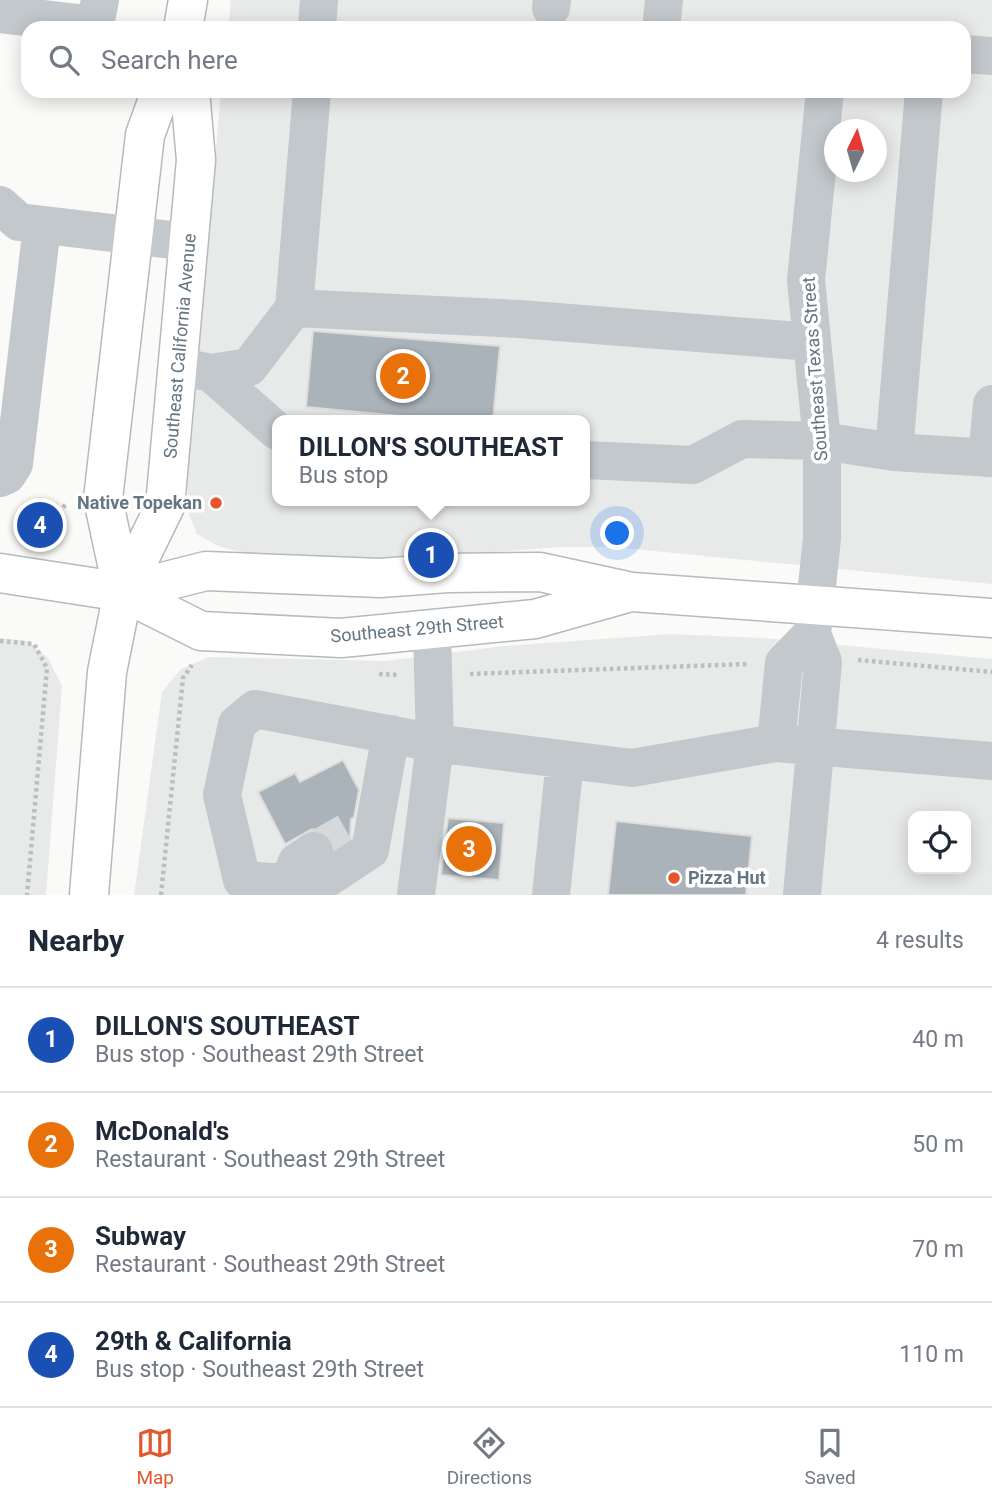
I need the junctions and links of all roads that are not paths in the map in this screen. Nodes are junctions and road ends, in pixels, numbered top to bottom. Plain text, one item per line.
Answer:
1 (100, 0) edge
2 (319, 0) edge
3 (0, 14) edge
4 (60, 21) edge
5 (96, 21) edge
6 (318, 21) edge
7 (971, 54) edge
8 (992, 56) edge
9 (158, 98) edge
10 (191, 98) edge
11 (311, 98) edge
12 (824, 98) edge
13 (922, 98) edge
14 (0, 205) edge
15 (42, 226) junction
16 (134, 237) junction
17 (189, 242) junction
18 (294, 308) junction
19 (812, 342) junction
20 (195, 370) junction
21 (992, 404) edge
22 (272, 427) edge
23 (822, 441) junction
24 (894, 452) junction
25 (990, 458) edge
26 (590, 460) edge
27 (0, 478) edge
28 (0, 573) edge
29 (124, 592) junction
30 (632, 592) junction
31 (992, 618) edge
32 (432, 630) junction
33 (817, 634) junction
34 (391, 734) junction
35 (435, 743) junction
36 (776, 743) junction
37 (815, 746) junction
38 (565, 760) junction
39 (992, 761) edge
40 (314, 851) tunnel mouth
41 (288, 884) junction
42 (242, 887) edge
43 (89, 895) edge
44 (416, 895) edge
45 (551, 895) edge
46 (802, 895) edge

1 - 5 street
2 - 6 street
3 - 4 street
7 - 8 street
9 - 16 main road, Southeast California Avenue
10 - 17 main road, Southeast California Avenue
11 - 18 street
12 - 19 street, Southeast Texas Street
13 - 24 street
14 - 15 street
15 - 16 street
15 - 27 street
16 - 17 street
16 - 29 main road, Southeast California Avenue
17 - 20 main road, Southeast California Avenue
18 - 19 street
18 - 20 street
19 - 23 street, Southeast Texas Street
20 - 22 street
20 - 29 main road, Southeast California Avenue
21 - 25 street
23 - 24 street
23 - 26 street
23 - 33 street, Southeast Texas Street
24 - 25 street
28 - 29 main road, Southeast 29th Street
29 - 30 main road, Southeast 29th Street
29 - 32 main road, Southeast 29th Street
29 - 43 main road, Southeast California Avenue
30 - 32 main road, Southeast 29th Street
30 - 33 main road, Southeast 29th Street
31 - 33 main road, Southeast 29th Street
32 - 35 street
33 - 36 street
33 - 37 street, Southeast Texas Street
34 - 35 street
34 - 41 street
34 - 42 street
35 - 38 street
35 - 44 street
36 - 37 street
36 - 38 street
37 - 39 street
37 - 46 street, Southeast Texas Street
38 - 45 street
40 - 41 street
41 - 42 street

